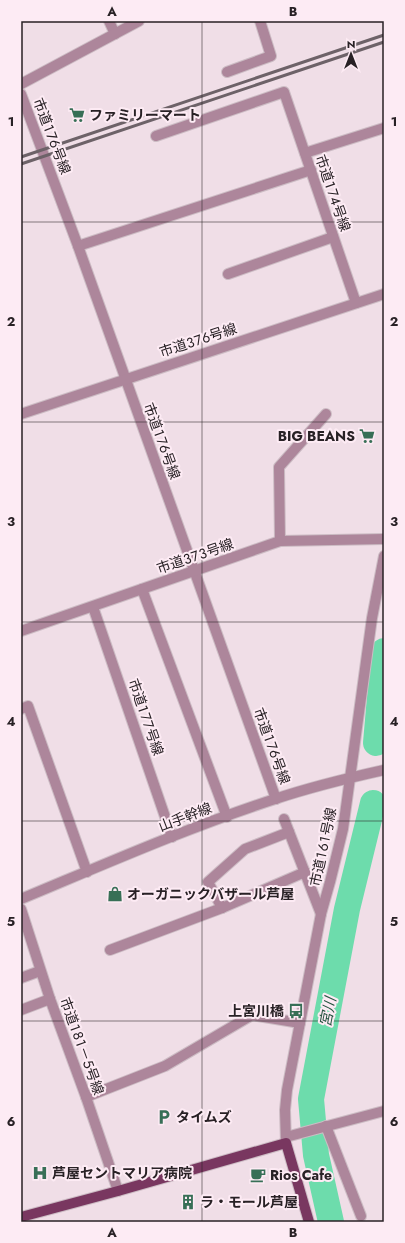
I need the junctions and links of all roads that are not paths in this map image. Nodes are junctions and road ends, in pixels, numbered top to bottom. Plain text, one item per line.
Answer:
1 (109, 21) edge
2 (139, 21) edge
3 (260, 21) edge
4 (115, 34) junction
5 (227, 72) dead end
6 (21, 84) edge
7 (21, 94) edge
8 (384, 128) edge
9 (156, 136) dead end
10 (305, 152) junction
11 (310, 170) junction
12 (333, 237) junction
13 (78, 246) junction
14 (228, 274) dead end
15 (384, 294) edge
16 (356, 303) junction
17 (125, 379) junction
18 (21, 414) edge
19 (326, 414) dead end
20 (384, 539) edge
21 (280, 541) junction
22 (384, 556) edge
23 (194, 570) junction
24 (142, 589) junction
25 (93, 607) junction
26 (21, 631) edge
27 (21, 709) edge
28 (384, 770) edge
29 (350, 778) junction
30 (276, 799) junction
31 (228, 817) junction
32 (284, 819) dead end
33 (289, 832) junction
34 (172, 837) junction
35 (87, 872) junction
36 (304, 872) junction
37 (21, 899) edge
38 (222, 908) junction
39 (21, 909) edge
40 (321, 914) junction
41 (110, 950) dead end
42 (40, 971) junction
43 (21, 978) edge
44 (50, 999) junction
45 (21, 1010) edge
46 (300, 1023) junction
47 (86, 1097) junction
48 (384, 1111) edge
49 (322, 1127) junction
50 (286, 1140) junction
51 (118, 1191) junction
52 (361, 1216) dead end
53 (21, 1217) edge
54 (309, 1222) edge

1 - 4 street
2 - 4 street
3 - 5 street
4 - 6 street
7 - 13 street, 市道１７６号線
8 - 10 street
9 - 10 street, 市道１７４号線
10 - 11 street, 市道１７４号線
11 - 12 street, 市道１７４号線
11 - 13 street
12 - 14 street
12 - 16 street, 市道１７４号線
13 - 17 street, 市道１７６号線
15 - 16 street, 市道３７６号線
16 - 17 street, 市道３７６号線
17 - 18 street, 市道３７６号線
17 - 23 street, 市道１７６号線
19 - 21 street
20 - 21 street, 市道３７３号線
21 - 23 street, 市道３７３号線
22 - 29 street, 市道１６１号線
23 - 24 street, 市道３７３号線
23 - 30 street, 市道１７６号線
24 - 25 street, 市道３７３号線
24 - 31 street
25 - 26 street, 市道３７３号線
25 - 34 street, 市道１７７号線
27 - 35 street
28 - 29 street, 山手幹線
29 - 30 street, 山手幹線
29 - 40 street, 市道１６１号線
30 - 31 street, 山手幹線
31 - 34 street, 山手幹線
32 - 33 street
33 - 36 street
33 - 38 street
34 - 35 street, 山手幹線
35 - 37 street, 山手幹線
36 - 38 street
36 - 40 street
38 - 41 street
39 - 42 street, 市道１８１－５号線
40 - 46 street, 市道１６１号線
42 - 43 street
42 - 44 street, 市道１８１－５号線
44 - 45 street
44 - 47 street, 市道１８１－５号線
46 - 47 street
46 - 50 street, 市道１６１号線
47 - 51 street, 市道１８１－５号線
48 - 49 street
49 - 50 street
49 - 52 street
50 - 51 main road
50 - 54 main road
51 - 53 main road

